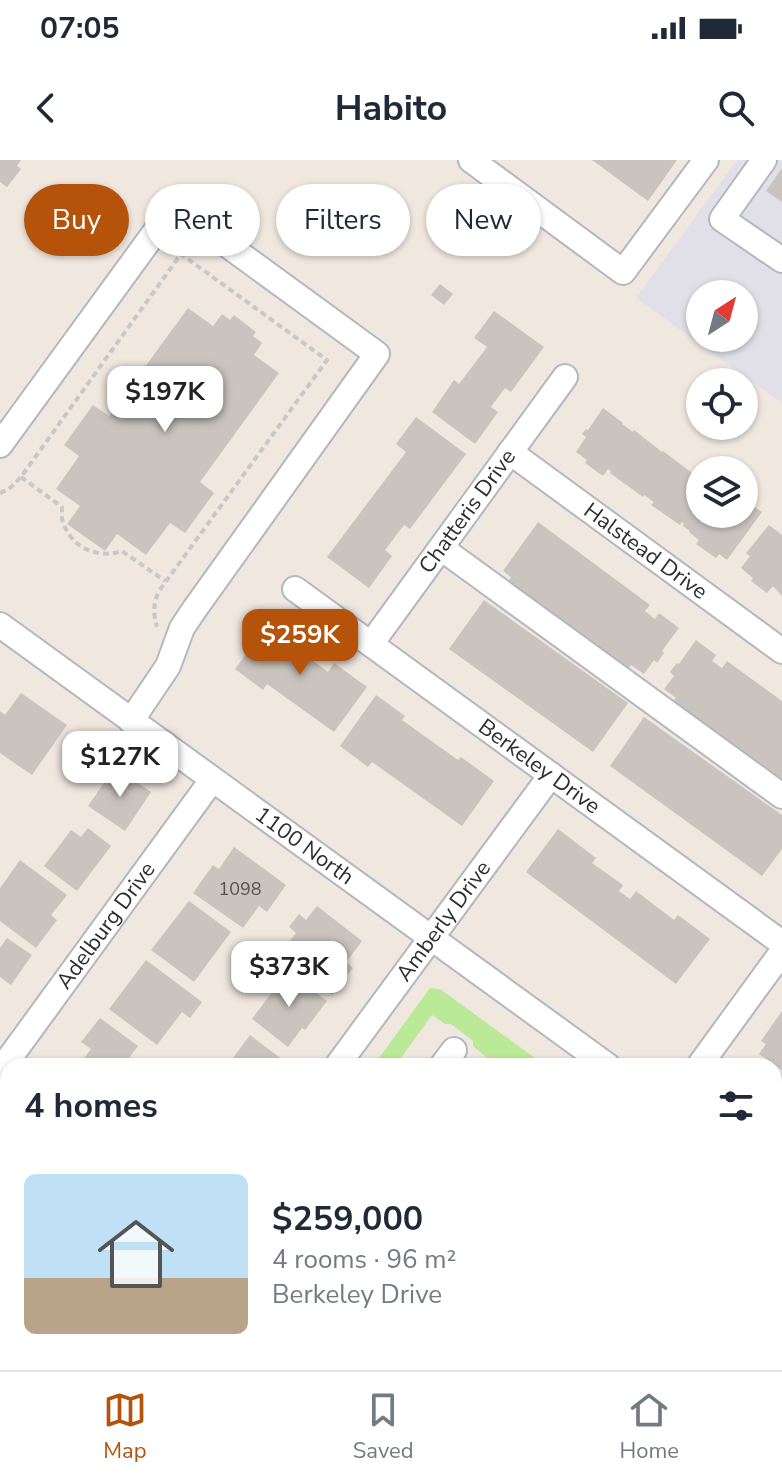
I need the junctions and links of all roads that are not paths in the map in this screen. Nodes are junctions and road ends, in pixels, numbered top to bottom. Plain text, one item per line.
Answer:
1 (471, 160) edge
2 (706, 160) edge
3 (764, 160) edge
4 (782, 260) edge
5 (565, 377) dead end
6 (0, 445) edge
7 (510, 452) junction
8 (441, 548) junction
9 (295, 589) dead end
10 (0, 625) edge
11 (371, 644) junction
12 (782, 651) edge
13 (131, 721) junction
14 (551, 775) junction
15 (212, 780) junction
16 (782, 796) edge
17 (430, 938) junction
18 (782, 943) edge
19 (782, 952) edge
20 (9, 1058) edge
21 (347, 1058) edge
22 (597, 1058) edge
23 (705, 1058) edge

1 - 2 street
3 - 4 street
5 - 7 street, Chatteris Drive
6 - 13 street
7 - 8 street, Chatteris Drive
7 - 12 street, Halstead Drive
8 - 11 street, Chatteris Drive
8 - 16 street
9 - 11 street, Berkeley Drive
10 - 13 street, 1100 North
11 - 14 street, Berkeley Drive
13 - 15 street, 1100 North
14 - 17 street, Amberly Drive
14 - 18 street, Berkeley Drive
15 - 17 street, 1100 North
15 - 20 street, Adelburg Drive
17 - 21 street, Amberly Drive
17 - 22 street, 1100 North
19 - 23 street

